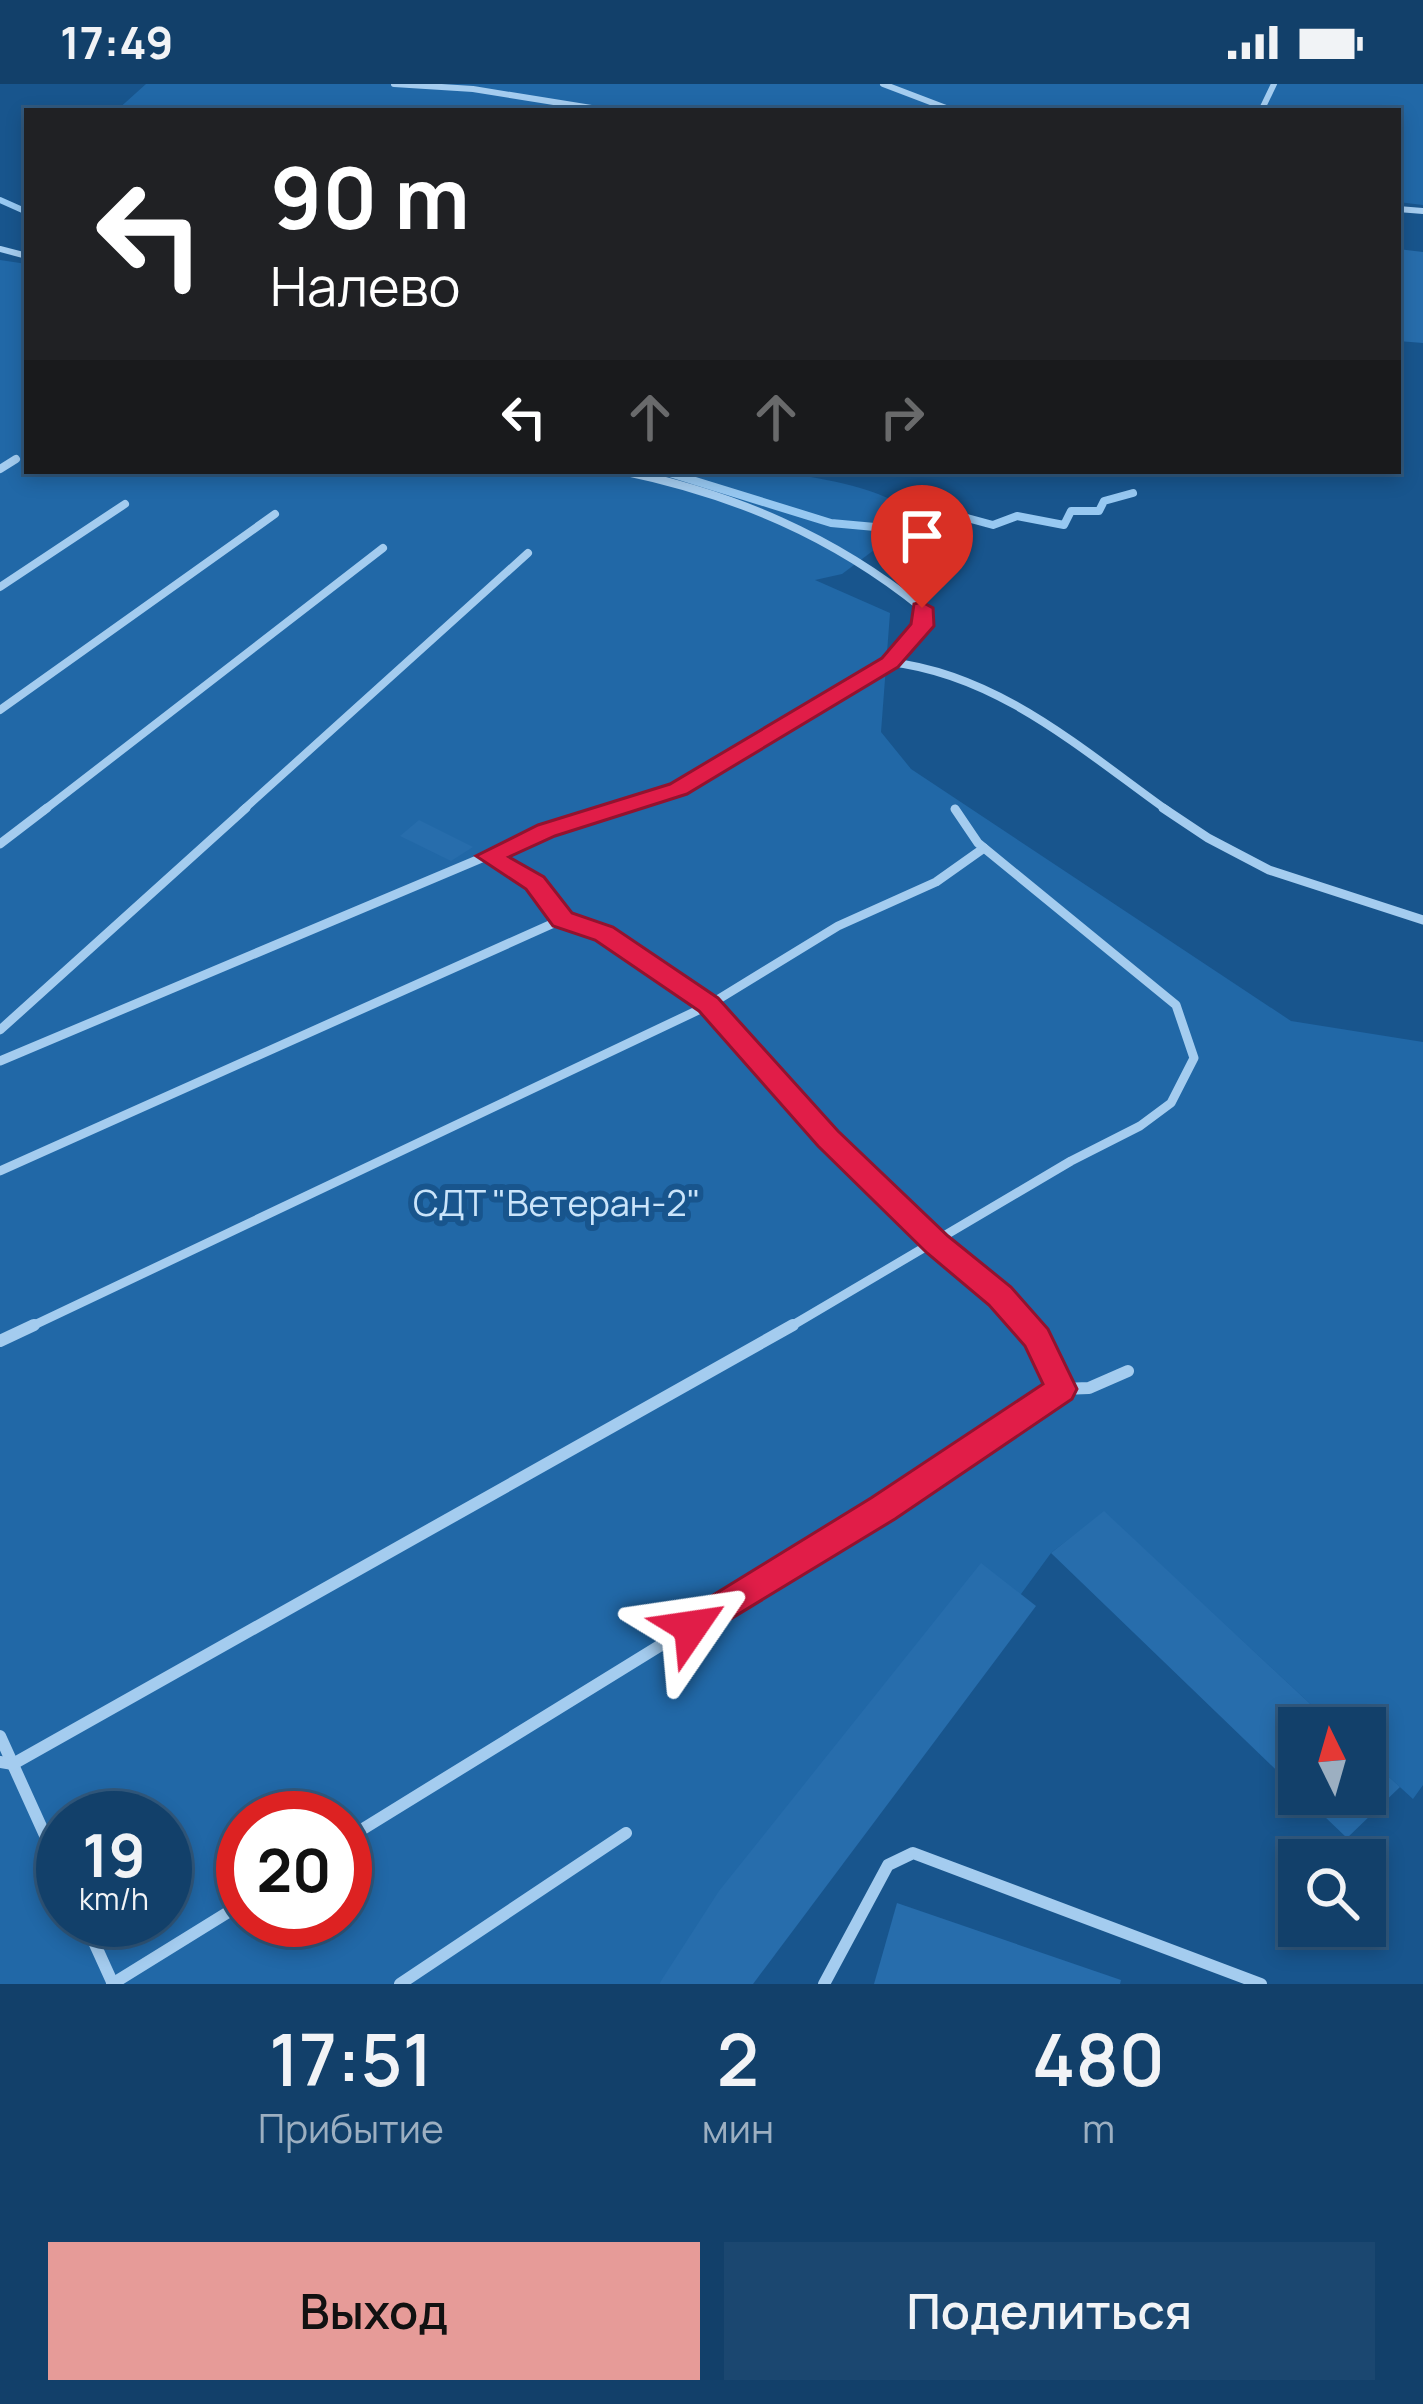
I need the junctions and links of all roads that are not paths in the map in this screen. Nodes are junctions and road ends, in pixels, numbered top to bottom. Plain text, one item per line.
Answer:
1 (394, 84) edge
2 (883, 84) edge
3 (576, 108) edge
4 (946, 108) edge
5 (16, 458) dead end
6 (0, 469) edge
7 (640, 474) edge
8 (124, 504) dead end
9 (275, 514) dead end
10 (382, 548) dead end
11 (528, 554) dead end
12 (0, 587) edge
13 (890, 662) junction
14 (0, 710) edge
15 (956, 809) dead end
16 (0, 844) edge
17 (984, 848) junction
18 (489, 856) junction
19 (562, 920) junction
20 (1423, 920) edge
21 (709, 1005) junction
22 (0, 1030) edge
23 (0, 1061) edge
24 (0, 1171) edge
25 (937, 1244) junction
26 (0, 1341) edge
27 (1128, 1371) dead end
28 (1061, 1389) junction
29 (0, 1736) edge
30 (6, 1763) edge
31 (36, 1822) edge
32 (372, 1823) edge
33 (626, 1833) dead end
34 (216, 1920) edge
35 (95, 1947) edge
36 (112, 1984) edge
37 (400, 1984) edge
38 (824, 1984) edge
39 (1261, 1984) edge

1 - 3 lane
2 - 4 lane
5 - 6 lane
7 - 13 lane
8 - 12 lane
9 - 14 lane
10 - 16 lane
11 - 22 lane
13 - 18 lane
13 - 20 lane
15 - 17 lane
17 - 21 lane
17 - 25 lane
18 - 19 lane
18 - 23 lane
19 - 21 lane
19 - 24 lane
21 - 25 lane
21 - 26 lane
25 - 28 lane
25 - 30 lane
27 - 28 lane
28 - 32 lane
29 - 30 lane
30 - 31 lane
33 - 37 lane
34 - 36 lane
35 - 36 lane
38 - 39 lane

